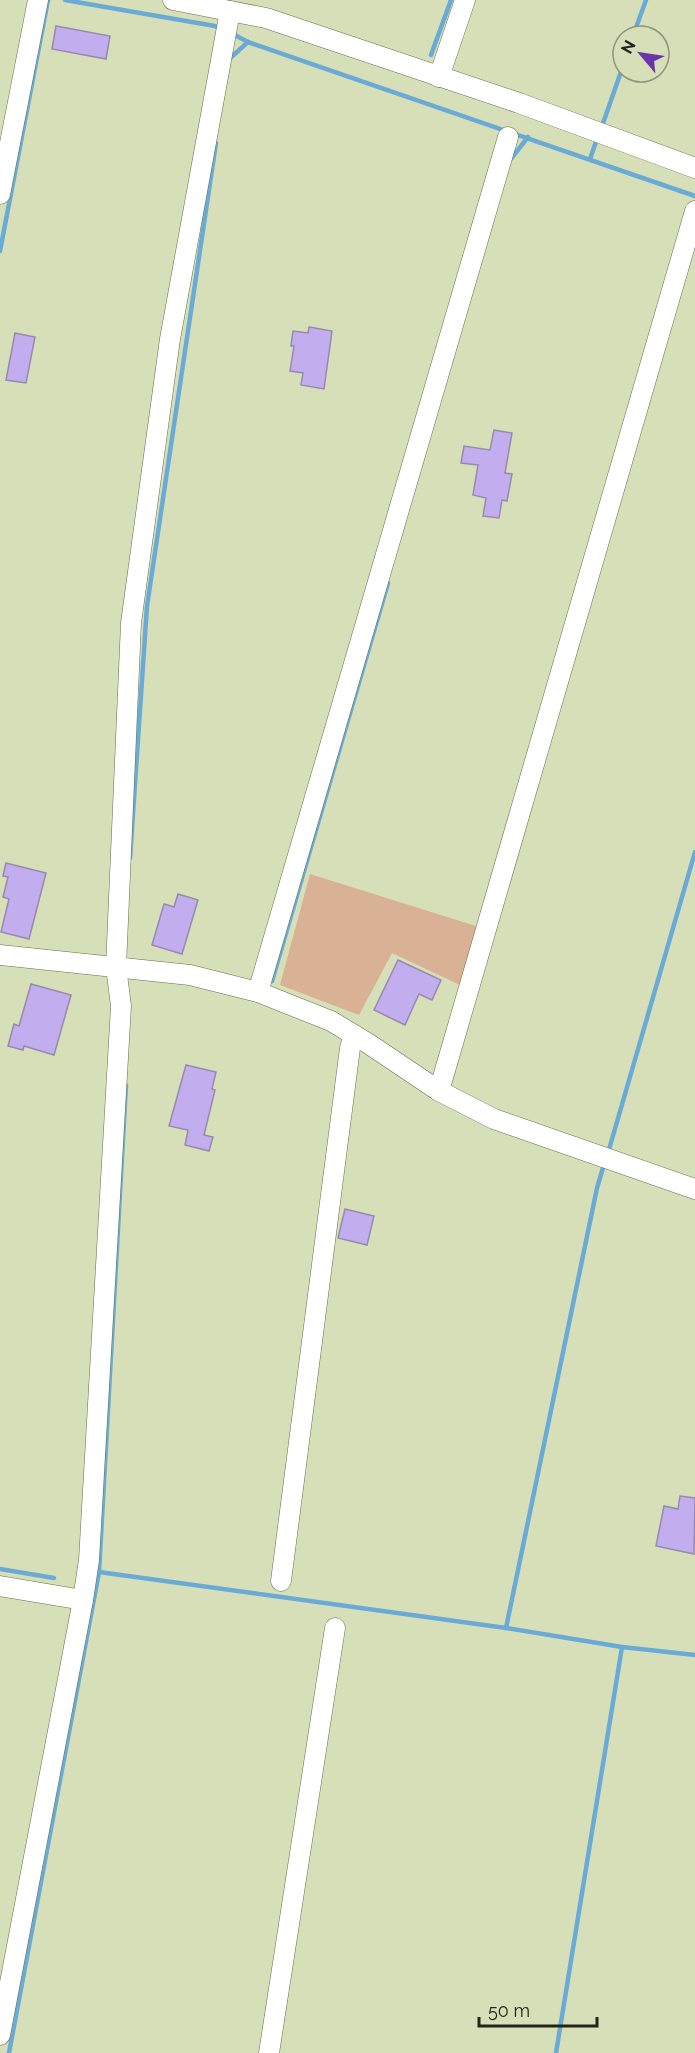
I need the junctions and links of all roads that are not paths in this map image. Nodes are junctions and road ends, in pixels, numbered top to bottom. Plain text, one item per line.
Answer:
1 (173, 0) edge
2 (465, 0) edge
3 (38, 1) edge
4 (210, 3) edge
5 (228, 25) junction
6 (438, 77) junction
7 (508, 137) dead end
8 (695, 168) edge
9 (0, 195) edge
10 (695, 211) edge
11 (0, 955) edge
12 (123, 967) junction
13 (258, 992) junction
14 (354, 1035) junction
15 (439, 1091) junction
16 (695, 1189) edge
17 (281, 1581) dead end
18 (0, 1586) edge
19 (83, 1600) junction
20 (335, 1628) dead end
21 (0, 2035) edge
22 (269, 2053) edge

1 - 4 street
2 - 6 street
3 - 9 street
4 - 5 street
5 - 6 street
5 - 12 street
6 - 8 street
7 - 13 street
10 - 15 street
11 - 12 street
12 - 13 street
12 - 19 street
13 - 14 street
14 - 15 street
14 - 17 street
15 - 16 street
18 - 19 street
19 - 21 street
20 - 22 street

